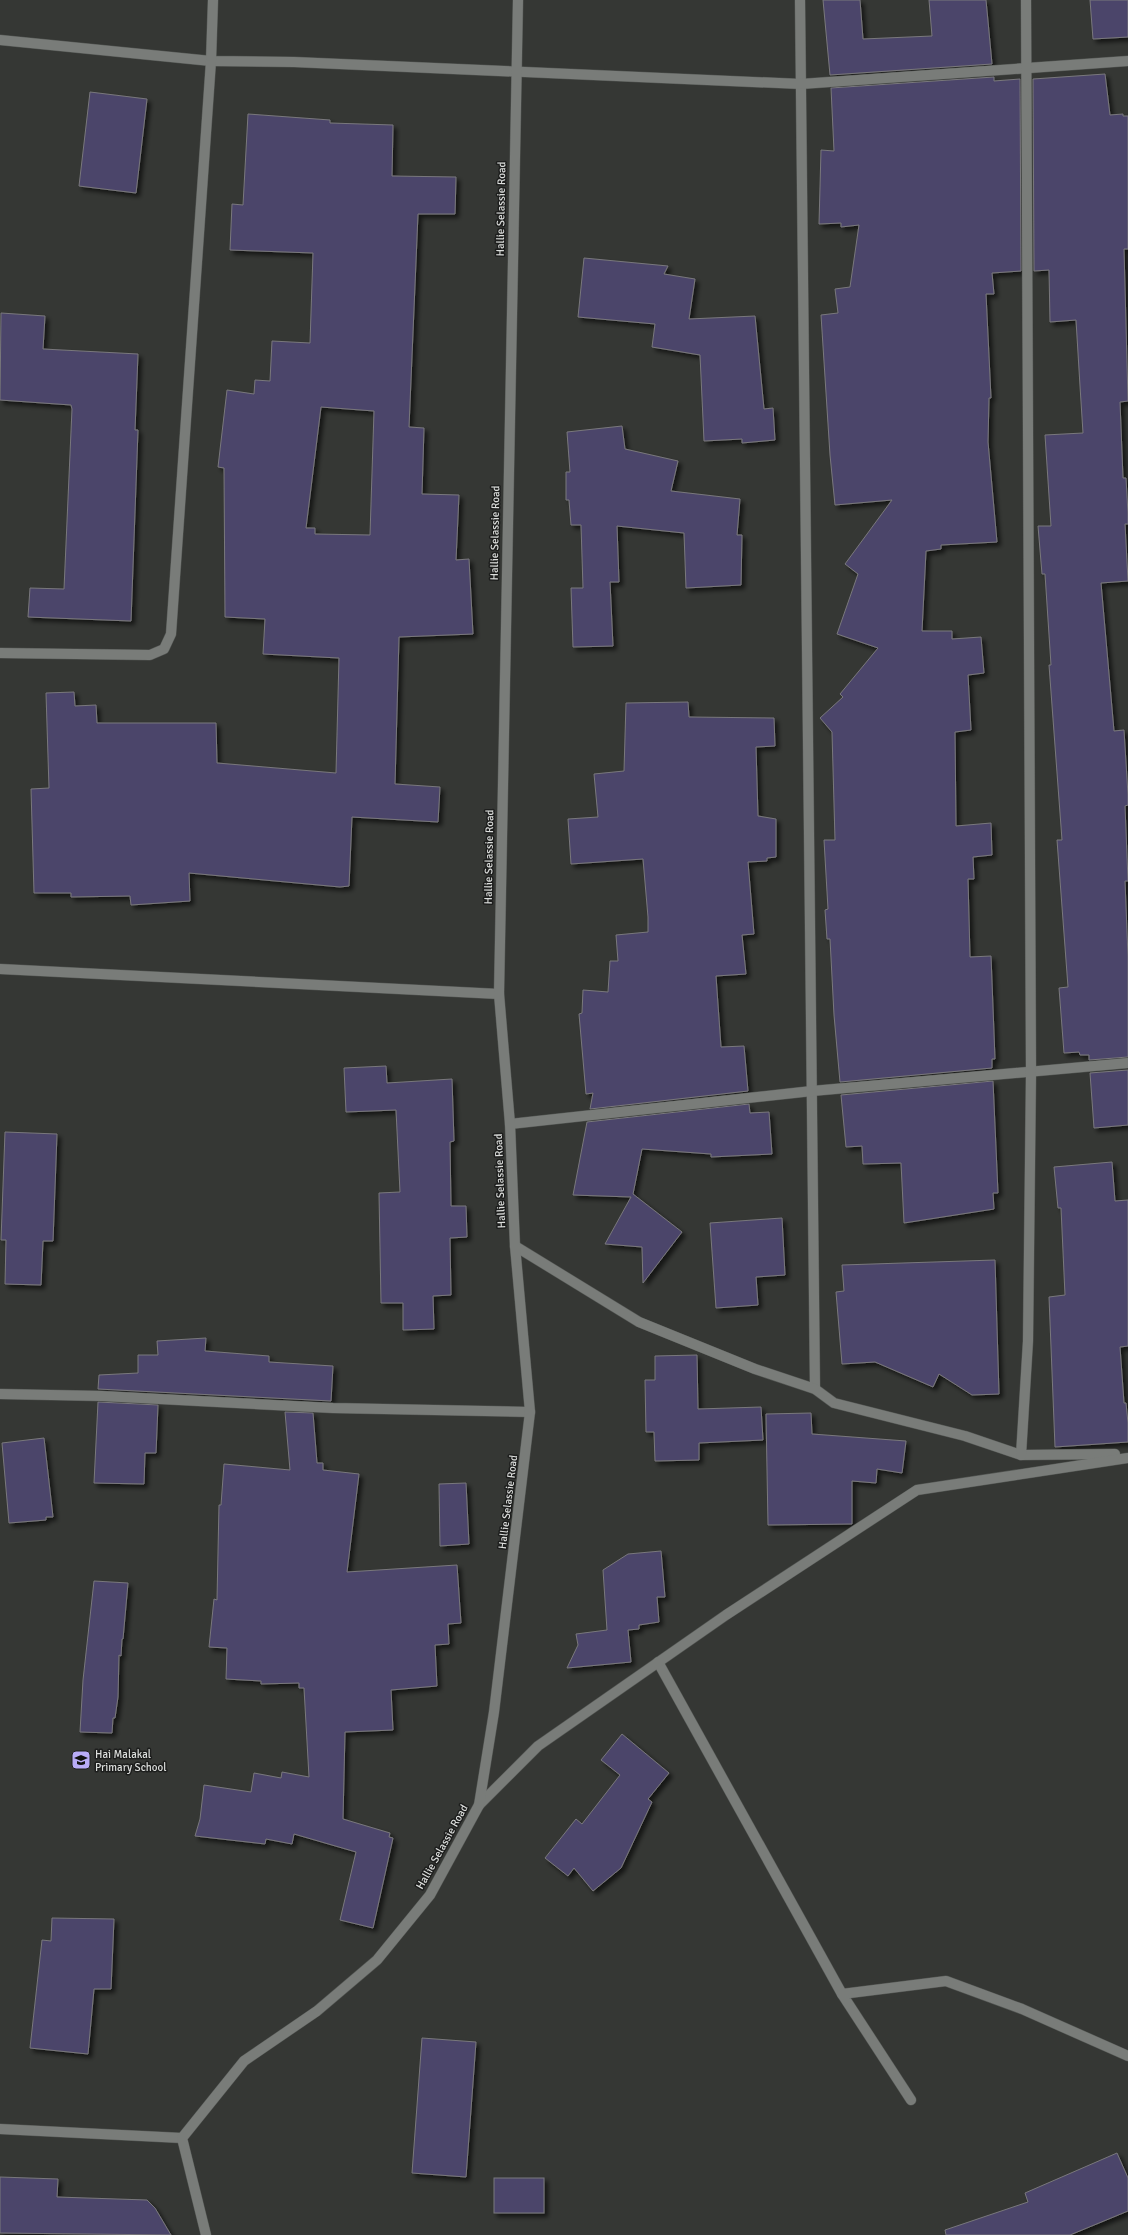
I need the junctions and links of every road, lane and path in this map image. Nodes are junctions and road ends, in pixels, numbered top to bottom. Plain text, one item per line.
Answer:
1 (212, 0) edge
2 (518, 0) edge
3 (800, 0) edge
4 (1026, 0) edge
5 (0, 40) edge
6 (211, 61) junction
7 (1128, 61) edge
8 (1028, 68) junction
9 (516, 72) junction
10 (801, 84) junction
11 (0, 653) edge
12 (0, 969) edge
13 (499, 994) junction
14 (1128, 1063) edge
15 (1031, 1074) junction
16 (812, 1091) junction
17 (510, 1124) junction
18 (515, 1246) junction
19 (815, 1389) junction
20 (0, 1394) edge
21 (530, 1412) junction
22 (1128, 1454) edge
23 (1021, 1455) junction
24 (1128, 1458) edge
25 (658, 1662) junction
26 (478, 1805) junction
27 (842, 1994) junction
28 (1128, 2056) edge
29 (911, 2100) dead end
30 (0, 2129) edge
31 (182, 2138) junction
32 (206, 2235) edge

1 - 6 street
2 - 9 street, Hallie Selassie Road
3 - 10 street
4 - 8 street
5 - 6 street
6 - 9 street
6 - 11 street
7 - 8 street
8 - 10 street
8 - 15 street
9 - 10 street
9 - 13 street, Hallie Selassie Road
10 - 16 street
12 - 13 street
13 - 17 street, Hallie Selassie Road
14 - 15 street
15 - 16 street
15 - 23 street
16 - 17 street
16 - 19 street
17 - 18 street, Hallie Selassie Road
18 - 19 street
18 - 21 street, Hallie Selassie Road
19 - 23 street
20 - 21 street
21 - 26 street, Hallie Selassie Road
22 - 23 street
24 - 25 street
25 - 26 street
25 - 27 street
26 - 31 street, Hallie Selassie Road
27 - 28 street
27 - 29 street
30 - 31 street
31 - 32 street

